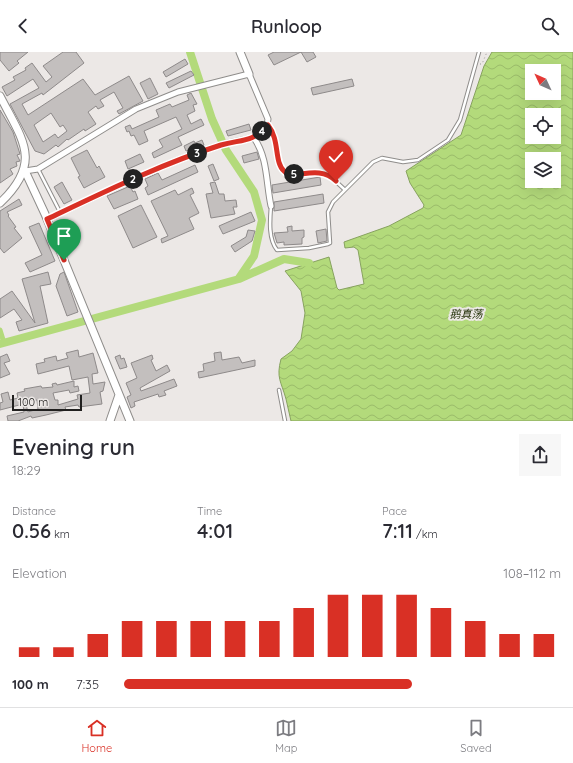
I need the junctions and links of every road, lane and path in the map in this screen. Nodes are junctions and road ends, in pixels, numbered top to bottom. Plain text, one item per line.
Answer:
1 (240, 52) edge
2 (478, 52) edge
3 (487, 52) edge
4 (476, 64) junction
5 (249, 74) junction
6 (0, 96) edge
7 (268, 125) junction
8 (254, 138) junction
9 (38, 169) junction
10 (25, 171) junction
11 (344, 190) junction
12 (0, 203) edge
13 (271, 206) joint
14 (61, 213) junction
15 (47, 219) junction
16 (279, 390) dead end
17 (119, 395) junction
18 (110, 421) edge
19 (130, 421) edge
20 (285, 421) edge

1 - 5 main road
2 - 4 lane
3 - 4 path
4 - 11 lane
5 - 7 street
5 - 9 street
6 - 10 main road
7 - 8 street
7 - 11 lane
8 - 13 street
8 - 14 street
9 - 10 street
9 - 14 lane
10 - 12 main road
10 - 15 main road
11 - 13 lane
14 - 15 street
15 - 17 main road
16 - 20 lane
17 - 18 main road
17 - 19 main road

